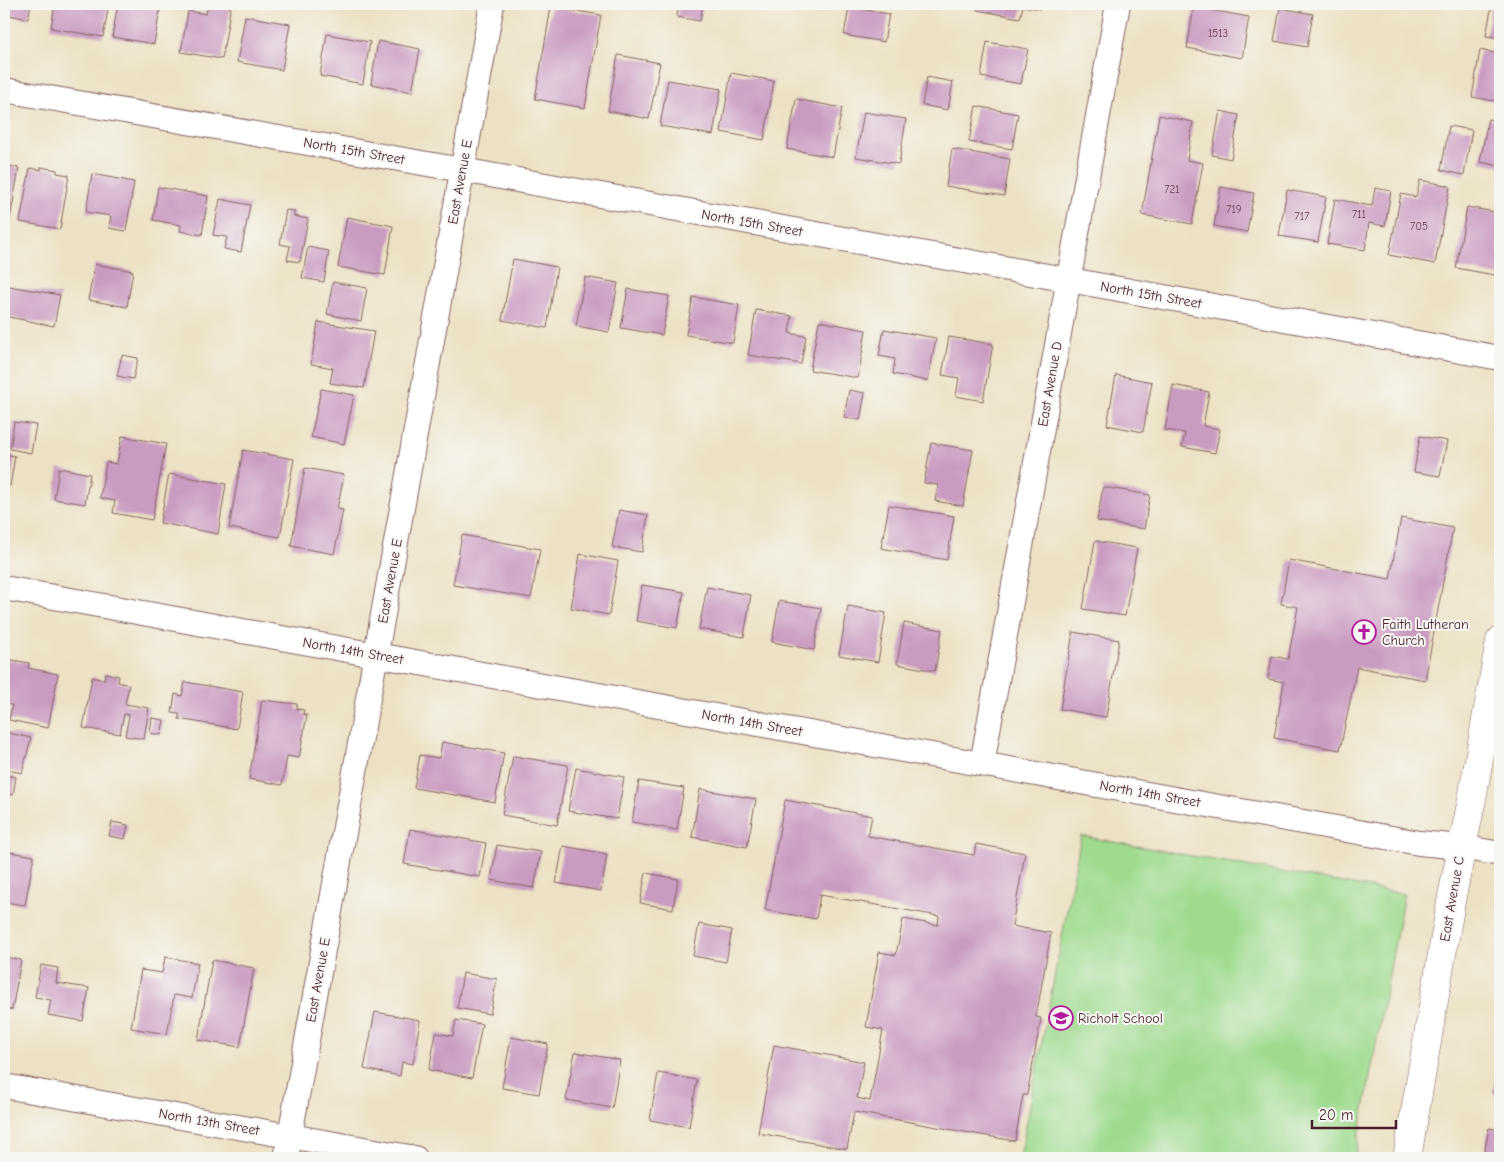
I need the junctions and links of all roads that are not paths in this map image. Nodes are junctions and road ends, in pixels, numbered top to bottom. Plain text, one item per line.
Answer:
1 (492, 4) edge
2 (1118, 4) edge
3 (4, 90) edge
4 (462, 170) junction
5 (1069, 281) junction
6 (1500, 358) edge
7 (4, 588) edge
8 (1500, 641) edge
9 (376, 655) junction
10 (982, 764) junction
11 (1462, 848) junction
12 (1500, 854) edge
13 (4, 1086) edge
14 (288, 1147) edge
15 (415, 1158) edge
16 (1406, 1158) edge

1 - 4 street, East Avenue E
2 - 5 street, East Avenue D
3 - 4 street, North 15th Street
4 - 5 street, North 15th Street
4 - 9 street, East Avenue E
5 - 6 street, North 15th Street
5 - 10 street, East Avenue D
7 - 9 street, North 14th Street
8 - 11 street, East Avenue C
9 - 10 street, North 14th Street
9 - 14 street, East Avenue E
10 - 11 street, North 14th Street
11 - 12 street, North 14th Street
11 - 16 street, East Avenue C
13 - 14 street, North 13th Street
14 - 15 street, North 13th Street

